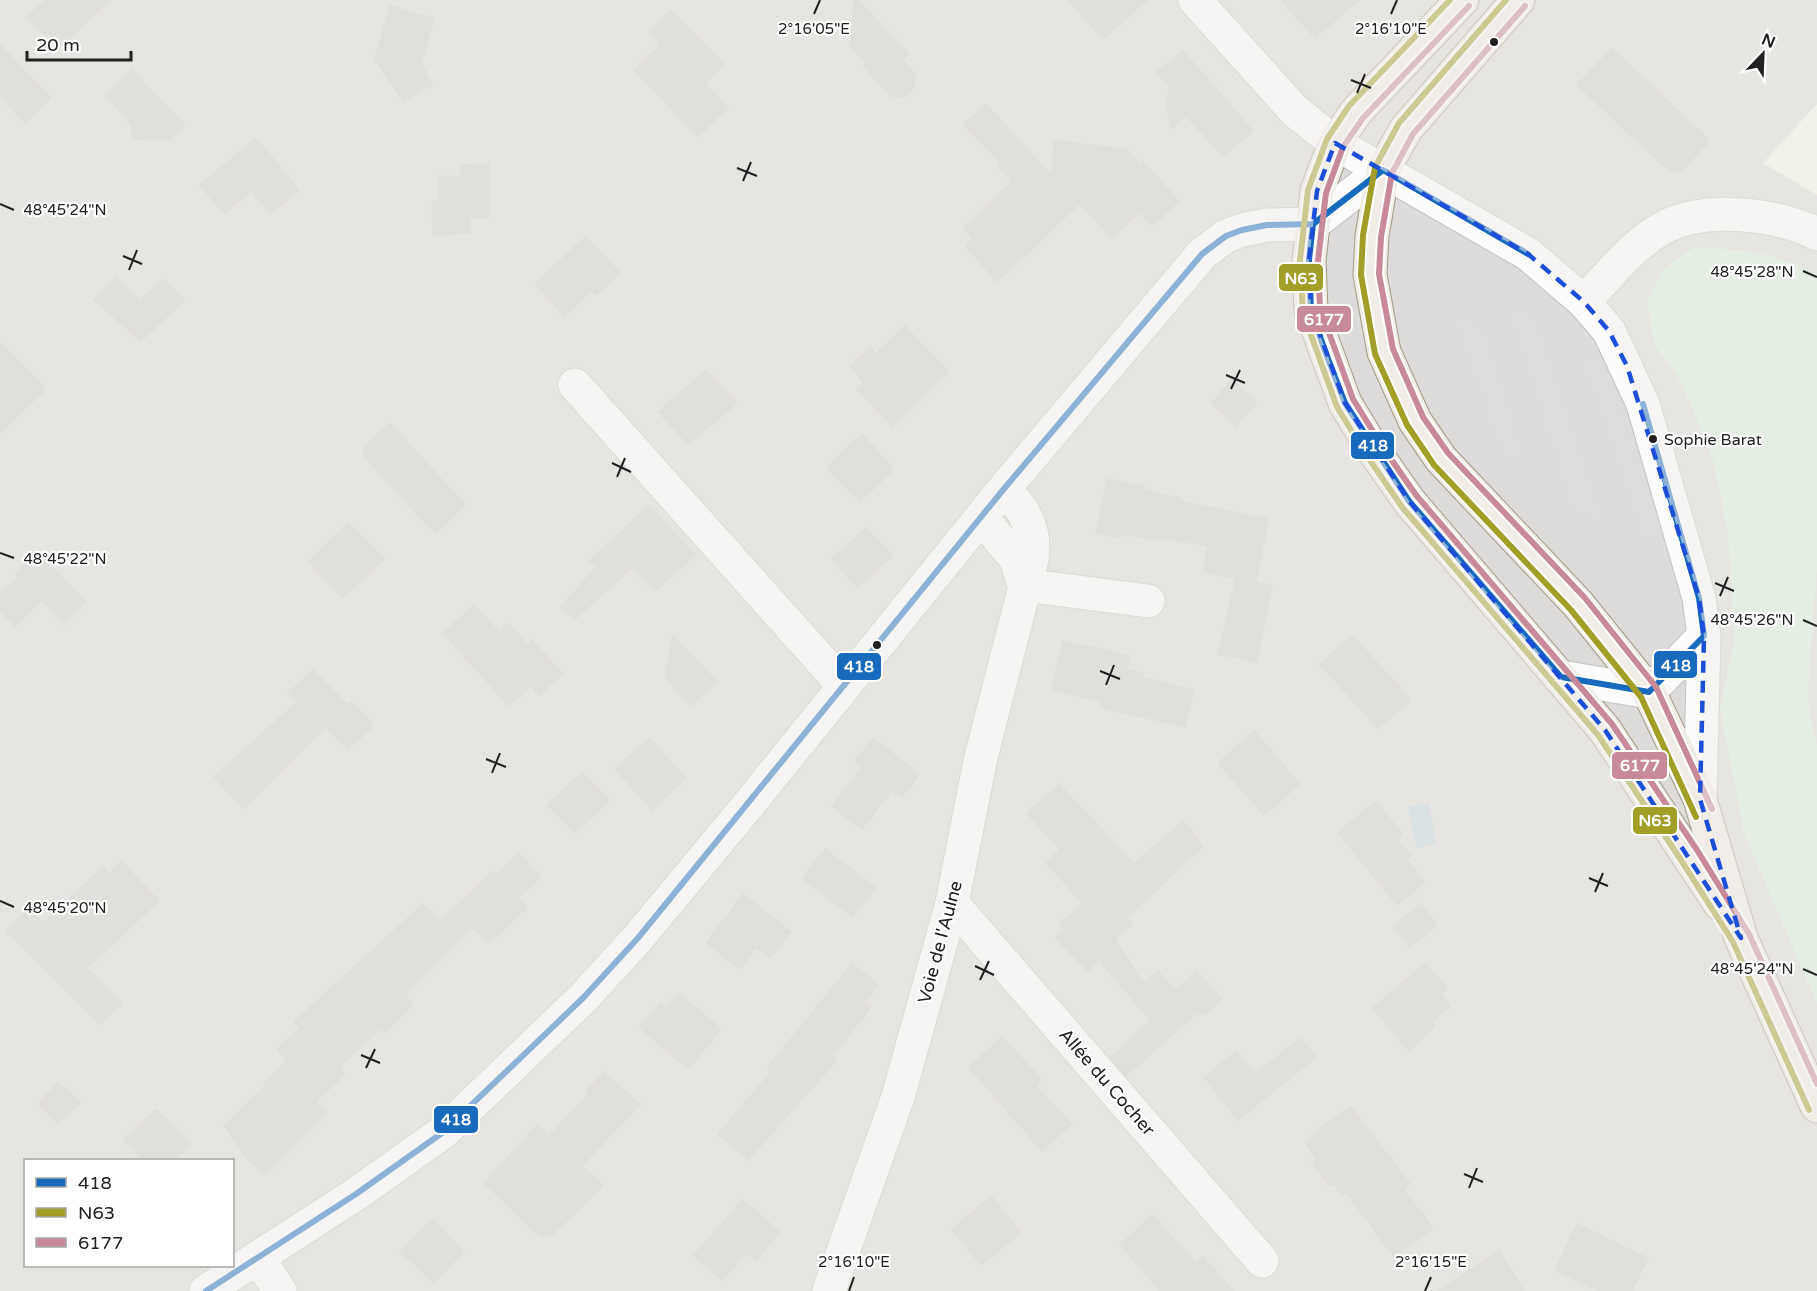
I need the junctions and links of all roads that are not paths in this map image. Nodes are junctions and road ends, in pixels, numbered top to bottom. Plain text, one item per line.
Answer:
1 (1195, 0) edge
2 (1462, 0) edge
3 (1518, 0) edge
4 (1335, 143) junction
5 (1383, 170) junction
6 (1313, 224) junction
7 (1817, 234) edge
8 (1584, 302) junction
9 (575, 385) dead end
10 (1003, 490) junction
11 (981, 517) junction
12 (1024, 585) junction
13 (1148, 601) dead end
14 (1704, 636) junction
15 (1562, 677) junction
16 (844, 686) junction
17 (1649, 692) junction
18 (1700, 799) junction
19 (952, 903) junction
20 (1741, 938) junction
21 (1817, 1106) edge
22 (258, 1258) junction
23 (1262, 1261) dead end
24 (206, 1291) edge
25 (280, 1291) edge
26 (829, 1291) edge

1 - 4 street
2 - 4 main road
3 - 5 main road
4 - 5 street
4 - 6 main road
5 - 6 street
5 - 8 street
5 - 17 main road
6 - 10 street
6 - 15 main road
7 - 8 street
8 - 14 street
9 - 16 street
10 - 11 street
10 - 12 street, Voie de l'Aulne
11 - 12 street
11 - 16 street
12 - 13 street
12 - 19 street, Voie de l'Aulne
14 - 17 street
14 - 18 street
15 - 17 street
15 - 20 main road
16 - 22 street
17 - 18 main road
18 - 20 main road
19 - 23 street, Allée du Cocher
19 - 26 street, Voie de l'Aulne
20 - 21 main road
22 - 24 street
22 - 25 street

